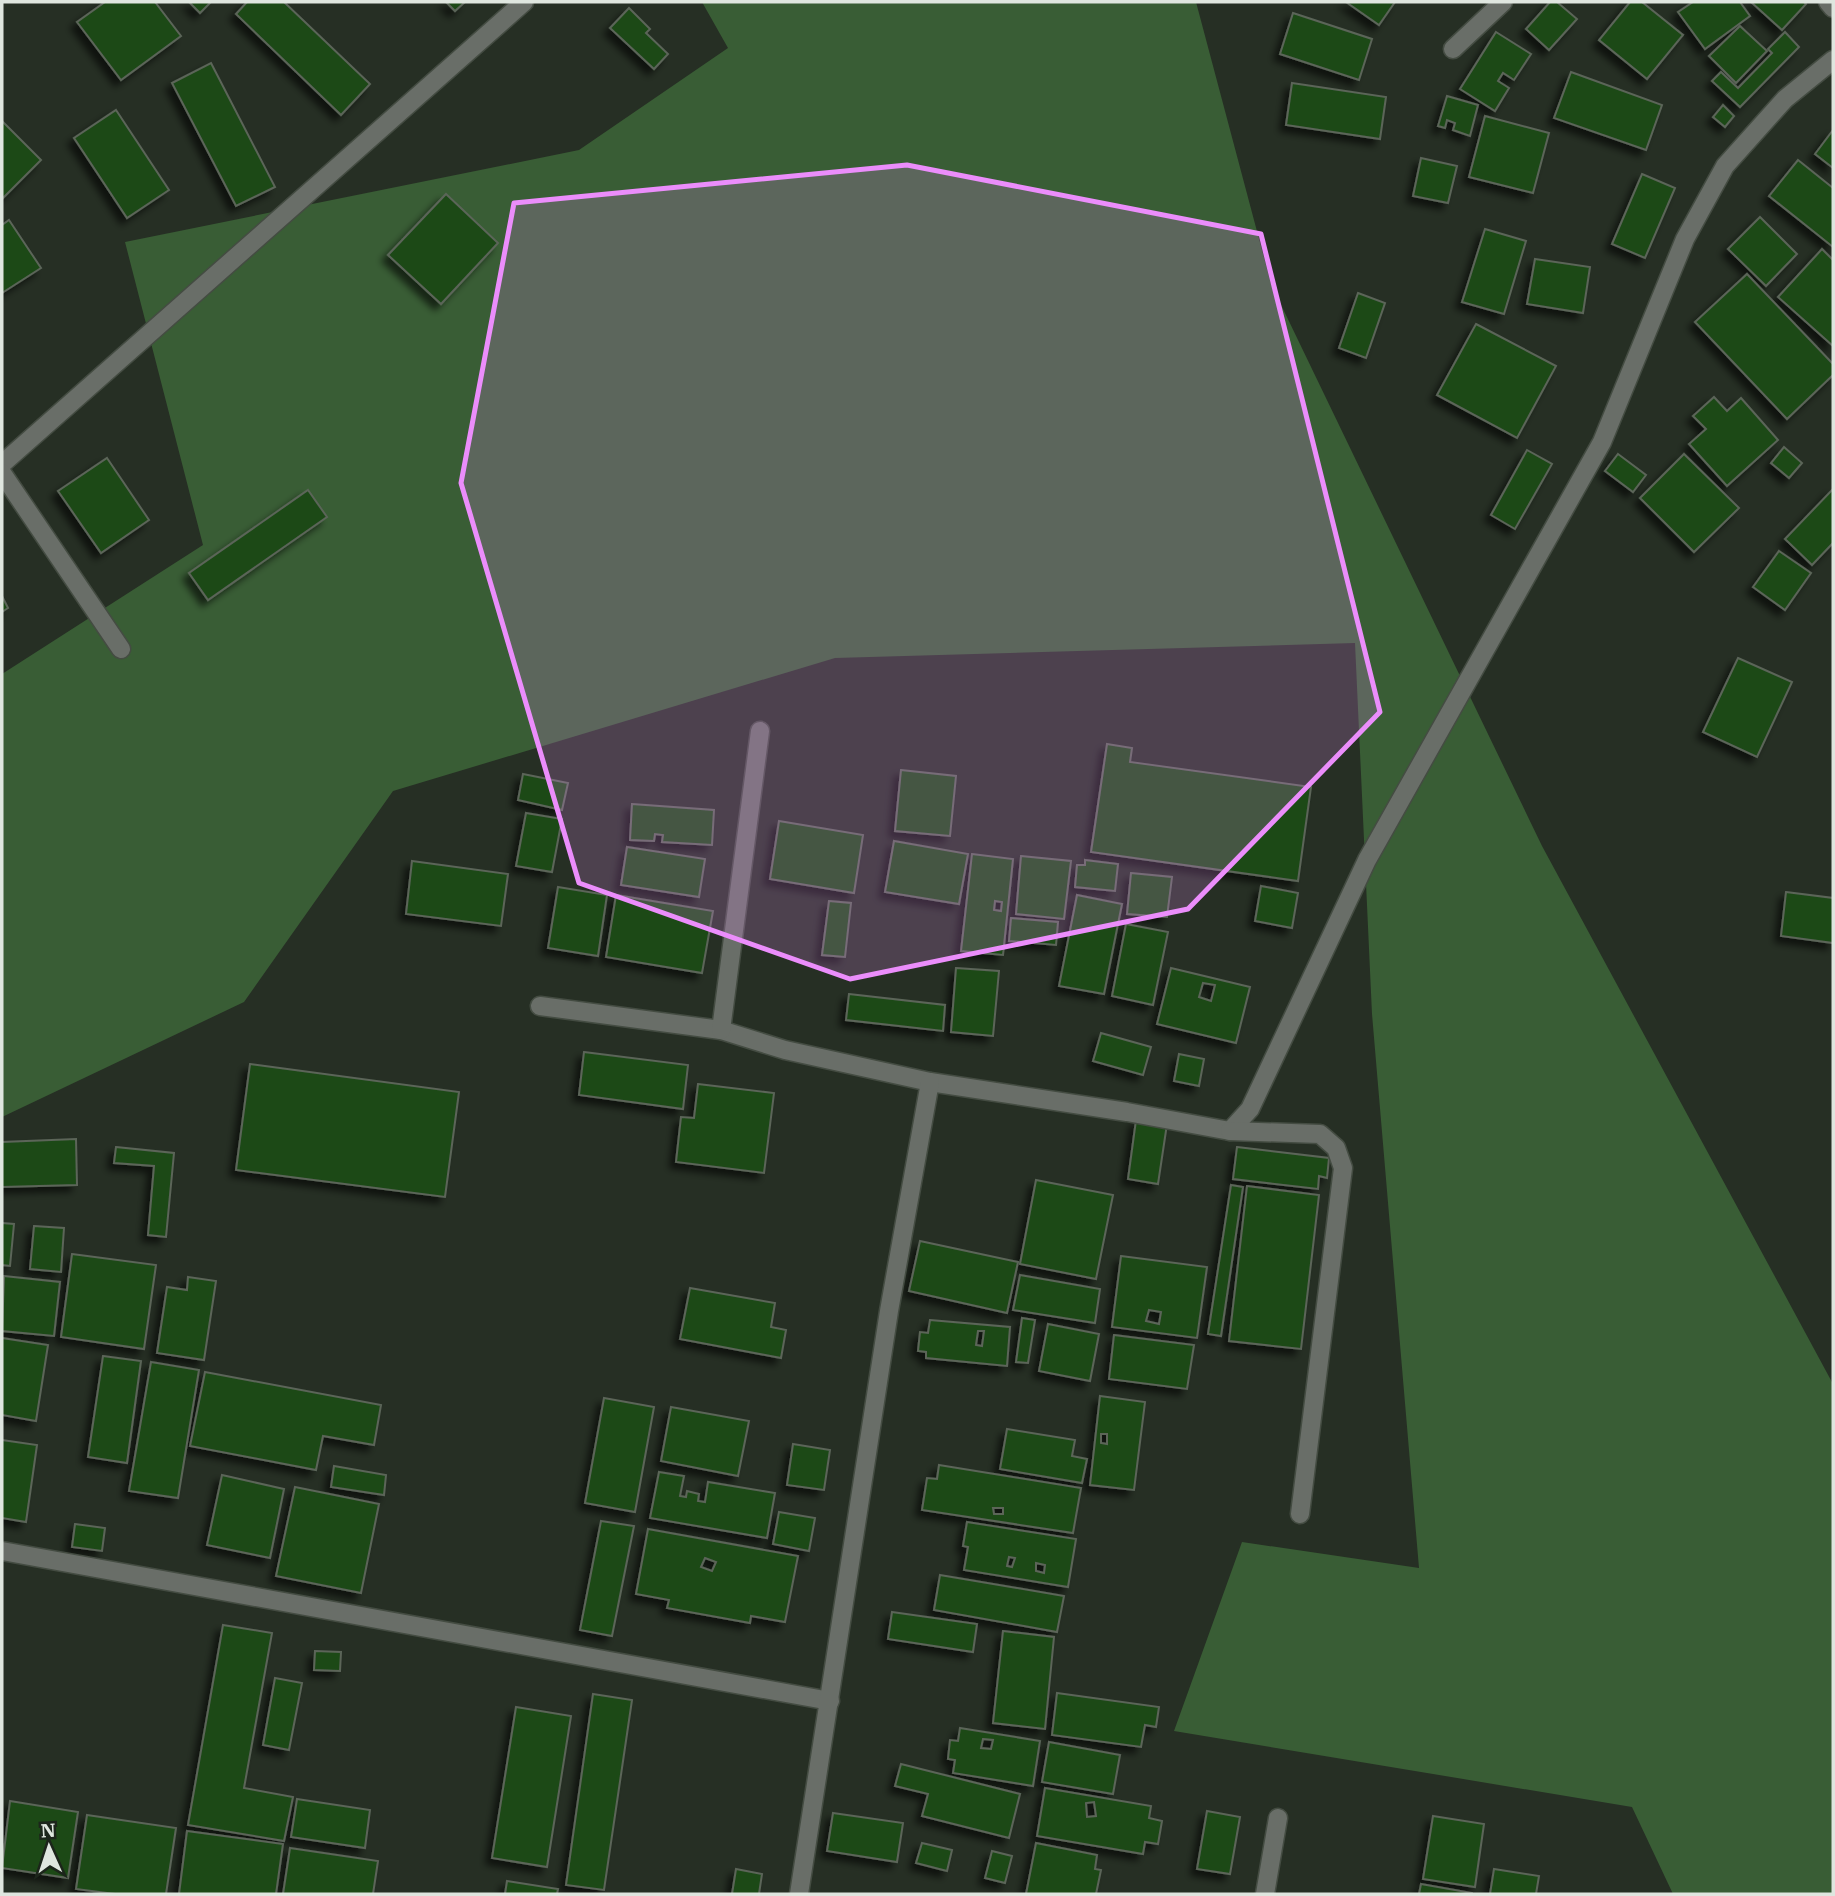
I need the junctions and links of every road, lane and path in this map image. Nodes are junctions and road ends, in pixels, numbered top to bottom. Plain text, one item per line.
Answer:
1 (524, 2) edge
2 (1503, 2) edge
3 (1828, 2) edge
4 (1833, 8) edge
5 (1454, 49) dead end
6 (1833, 60) edge
7 (2, 464) edge
8 (2, 473) edge
9 (121, 649) dead end
10 (760, 731) dead end
11 (540, 1006) dead end
12 (721, 1030) junction
13 (930, 1082) junction
14 (1230, 1131) junction
15 (1300, 1514) dead end
16 (2, 1551) edge
17 (830, 1701) junction
18 (1278, 1818) dead end
19 (799, 1894) edge
20 (1265, 1894) edge

1 - 7 street
2 - 5 street
3 - 4 street
6 - 14 street
8 - 9 street
10 - 12 street
11 - 12 street
12 - 13 street
13 - 14 street
13 - 17 street
14 - 15 street
16 - 17 street
17 - 19 street
18 - 20 street

